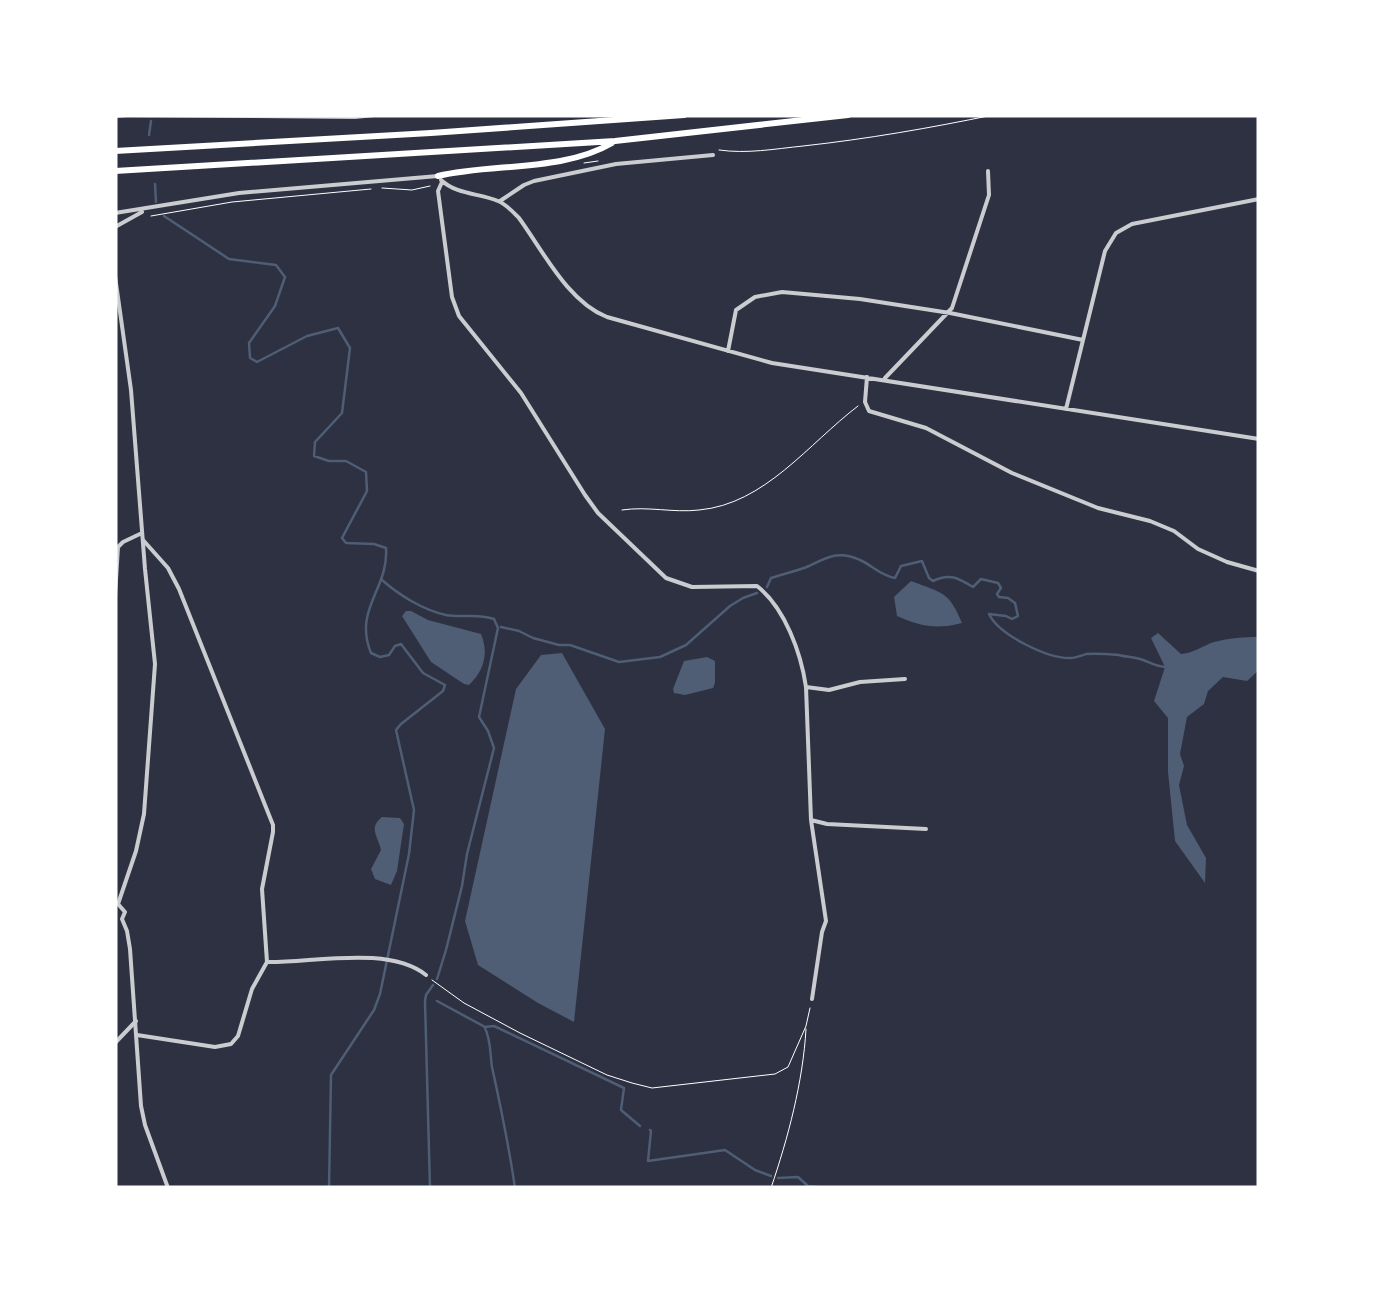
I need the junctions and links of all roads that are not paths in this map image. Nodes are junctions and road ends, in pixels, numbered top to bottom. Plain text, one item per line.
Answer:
1 (130, 115) edge
2 (374, 115) edge
3 (684, 115) edge
4 (848, 115) edge
5 (115, 116) edge
6 (362, 116) edge
7 (615, 142) junction
8 (115, 151) edge
9 (714, 152) road end
10 (988, 171) dead end
11 (115, 172) edge
12 (440, 180) junction
13 (1259, 200) edge
14 (500, 202) junction
15 (148, 209) junction
16 (115, 212) edge
17 (115, 226) edge
18 (115, 276) edge
19 (116, 293) edge
20 (950, 312) junction
21 (1083, 340) junction
22 (728, 351) junction
23 (866, 377) junction
24 (883, 379) junction
25 (1066, 410) junction
26 (1259, 440) edge
27 (142, 536) junction
28 (1259, 570) edge
29 (115, 596) edge
30 (905, 679) dead end
31 (806, 687) junction
32 (811, 820) junction
33 (926, 829) dead end
34 (116, 904) edge
35 (118, 920) edge
36 (267, 962) junction
37 (426, 975) road end
38 (812, 999) road end
39 (136, 1021) junction
40 (137, 1035) junction
41 (115, 1043) edge
42 (168, 1188) edge

1 - 5 street
1 - 6 street
2 - 6 street
3 - 8 highway
4 - 7 highway
7 - 11 highway
7 - 12 highway
9 - 14 street
10 - 20 street
12 - 14 street
12 - 15 street
12 - 31 street
13 - 21 street
14 - 22 street
15 - 16 street
15 - 17 street
18 - 19 street
19 - 27 street
20 - 21 street
20 - 22 street
20 - 24 street
21 - 25 street
22 - 23 street
23 - 24 street
23 - 28 street
24 - 25 street
25 - 26 street
27 - 29 street
27 - 34 street
27 - 36 street
30 - 31 street
31 - 32 street
32 - 33 street
32 - 38 street
34 - 35 street
35 - 39 street
36 - 37 street
36 - 40 street
39 - 40 street
39 - 41 street
40 - 42 street

